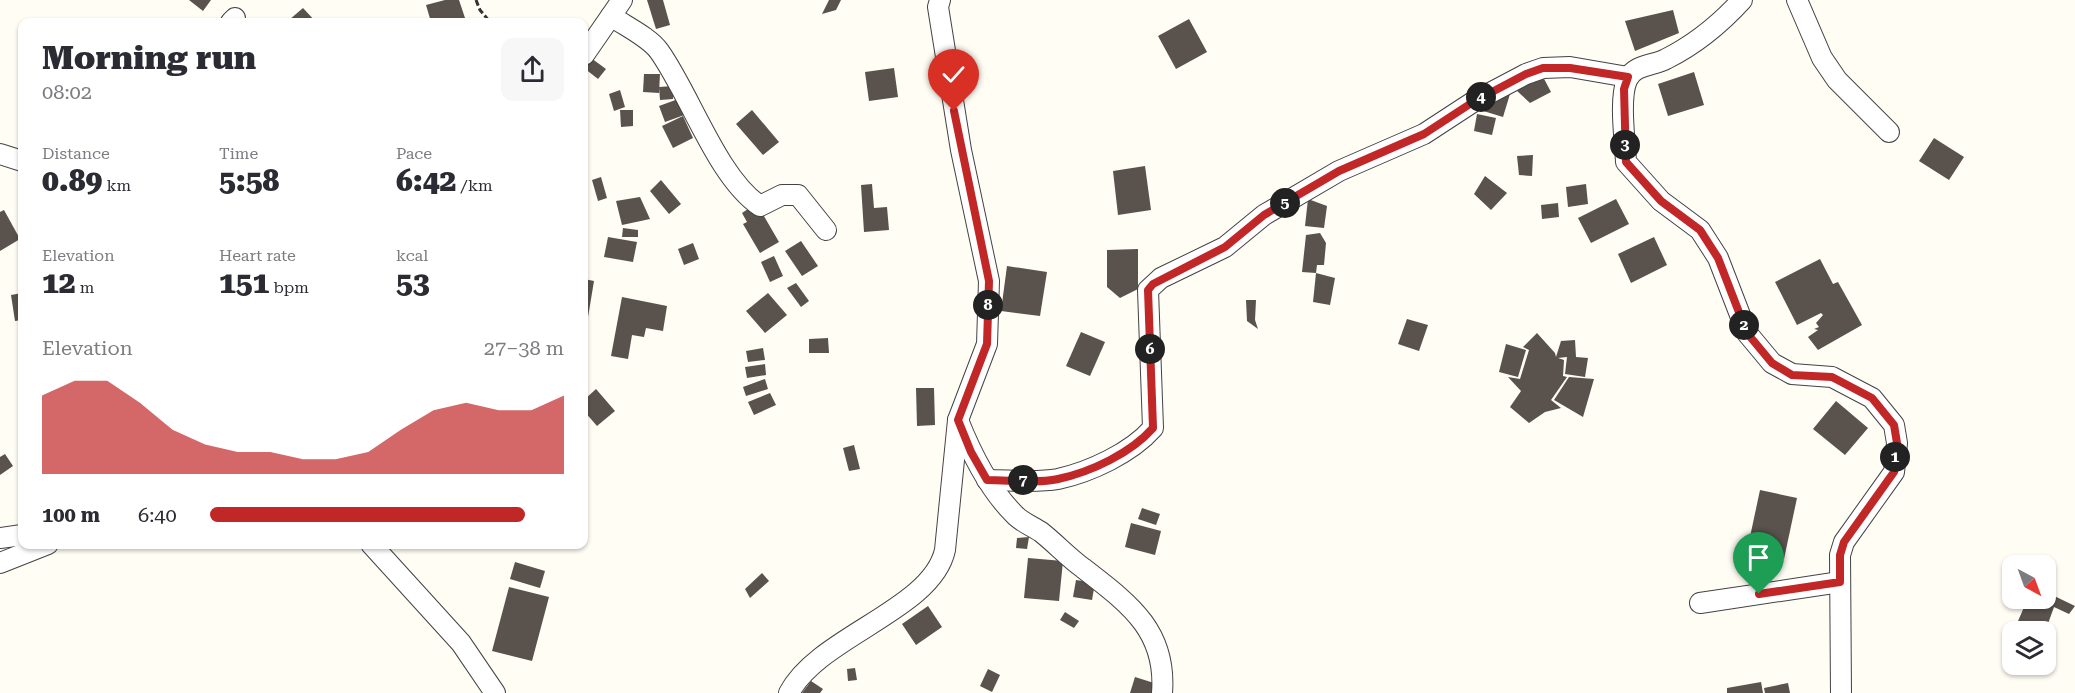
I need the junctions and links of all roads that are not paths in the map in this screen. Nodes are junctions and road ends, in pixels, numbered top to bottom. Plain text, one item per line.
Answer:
1 (940, 0) edge
2 (1742, 0) edge
3 (1797, 0) edge
4 (617, 8) edge
5 (588, 49) edge
6 (1628, 77) junction
7 (1889, 132) dead end
8 (0, 154) edge
9 (18, 160) edge
10 (826, 230) dead end
11 (958, 420) junction
12 (987, 480) junction
13 (18, 536) edge
14 (0, 538) edge
15 (35, 549) edge
16 (376, 549) edge
17 (0, 563) edge
18 (1840, 582) junction
19 (1700, 603) dead end
20 (495, 693) edge
21 (789, 693) edge
22 (1162, 693) edge
23 (1841, 693) edge

1 - 11 street
2 - 6 street
3 - 7 street
4 - 5 street
4 - 10 street
6 - 12 street
6 - 18 street
8 - 9 street
11 - 12 street
11 - 21 street
12 - 22 street
13 - 14 street
15 - 17 street
16 - 20 street
18 - 19 street
18 - 23 street

